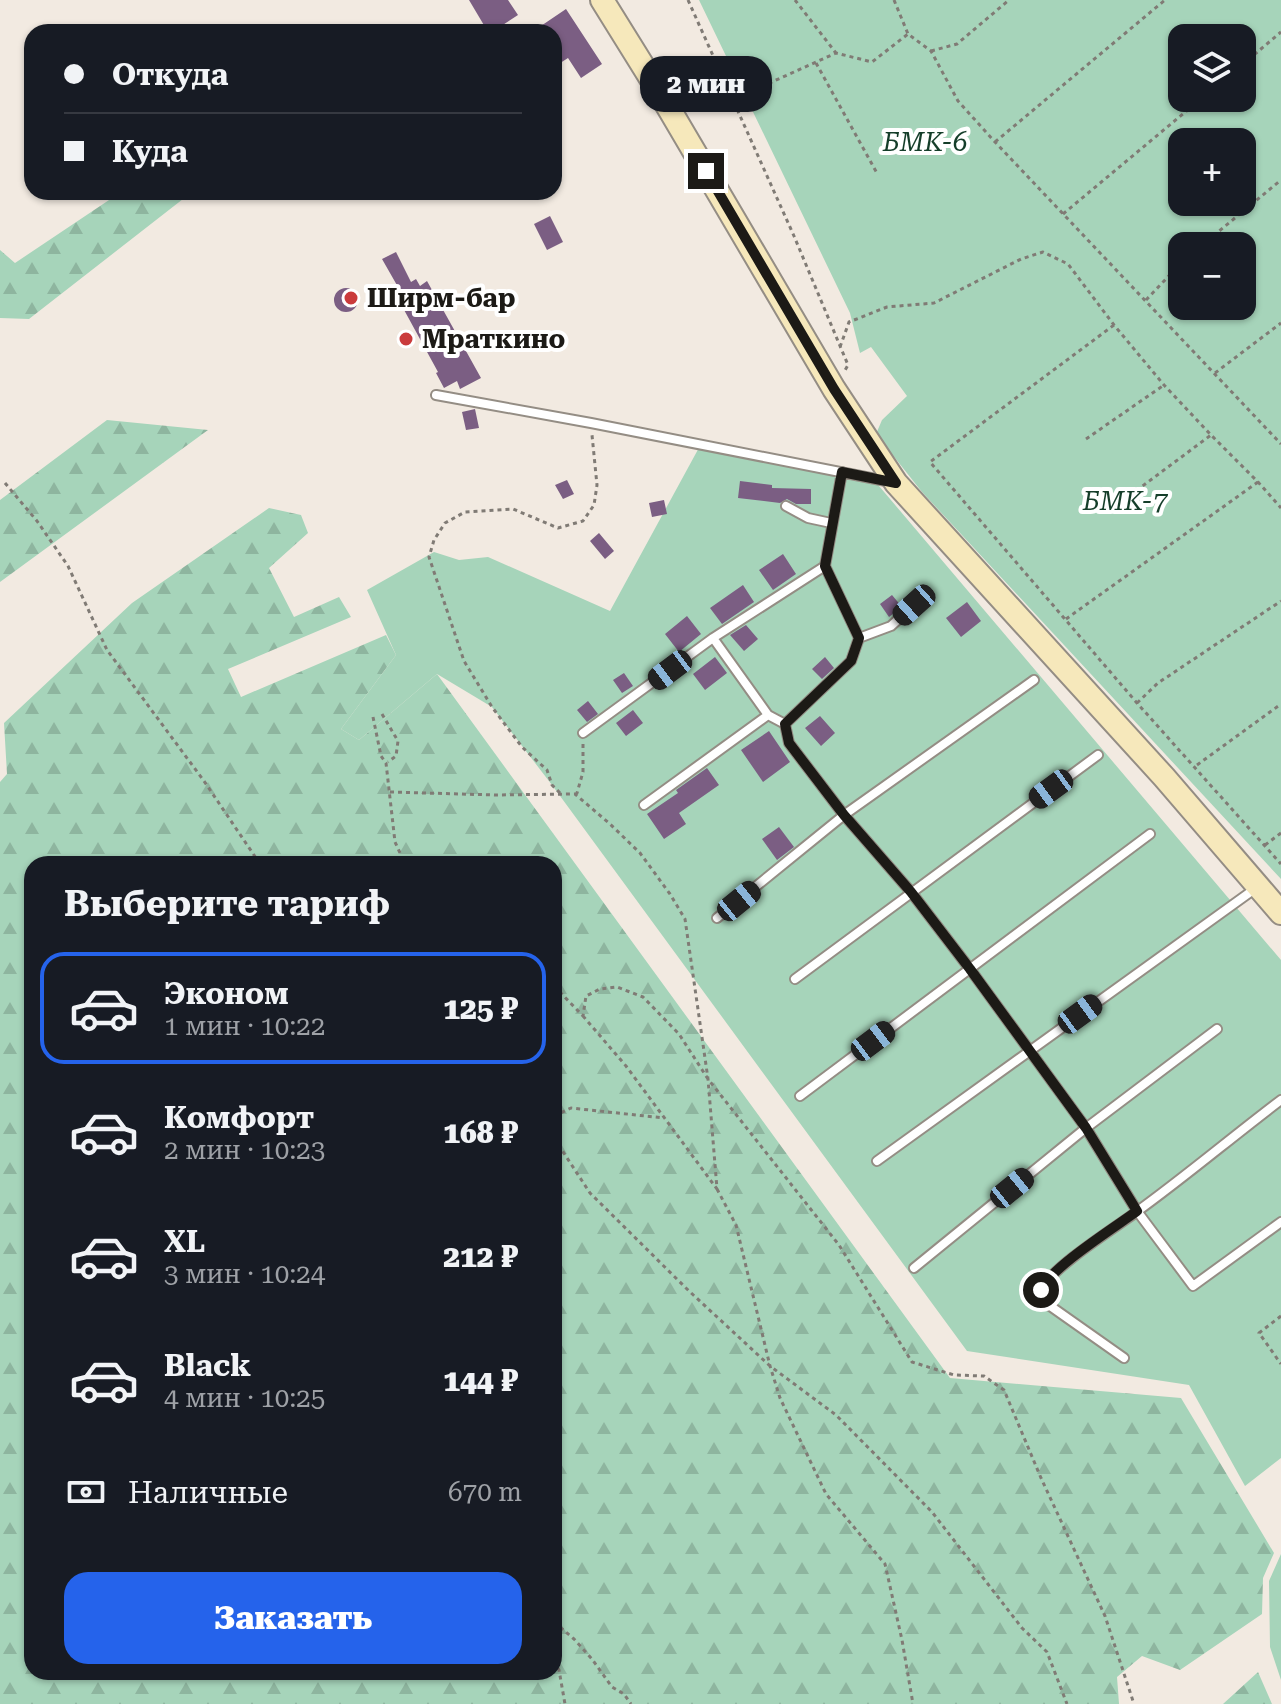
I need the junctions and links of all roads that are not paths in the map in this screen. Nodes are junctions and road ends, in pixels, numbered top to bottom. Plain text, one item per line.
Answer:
1 (602, 0) edge
2 (436, 395) dead end
3 (842, 472) junction
4 (896, 483) junction
5 (786, 506) dead end
6 (831, 523) junction
7 (825, 566) junction
8 (914, 605) dead end
9 (713, 638) junction
10 (859, 638) junction
11 (1034, 680) dead end
12 (768, 715) junction
13 (785, 724) junction
14 (583, 733) road end
15 (1098, 755) dead end
16 (644, 805) dead end
17 (844, 815) junction
18 (1150, 834) dead end
19 (1259, 886) junction
20 (911, 892) junction
21 (1281, 913) edge
22 (717, 918) dead end
23 (970, 969) junction
24 (795, 979) dead end
25 (1217, 1029) dead end
26 (1029, 1051) junction
27 (800, 1096) dead end
28 (1281, 1100) edge
29 (1086, 1128) junction
30 (877, 1161) dead end
31 (1137, 1211) junction
32 (1281, 1222) edge
33 (914, 1268) dead end
34 (1124, 1358) dead end

1 - 4 main road
2 - 3 lane
3 - 4 lane
3 - 6 lane
4 - 19 main road
5 - 6 lane
6 - 7 lane
7 - 9 lane
7 - 10 lane
8 - 10 lane
9 - 12 lane
9 - 14 lane
10 - 13 lane
11 - 17 lane
12 - 13 lane
12 - 16 lane
13 - 17 lane
15 - 20 lane
17 - 20 lane
17 - 22 lane
18 - 23 lane
19 - 21 main road
19 - 26 lane
20 - 23 lane
20 - 24 lane
23 - 26 lane
23 - 27 lane
25 - 29 lane
26 - 29 lane
26 - 30 lane
28 - 31 lane
29 - 31 lane
29 - 33 lane
31 - 32 lane
31 - 34 lane

